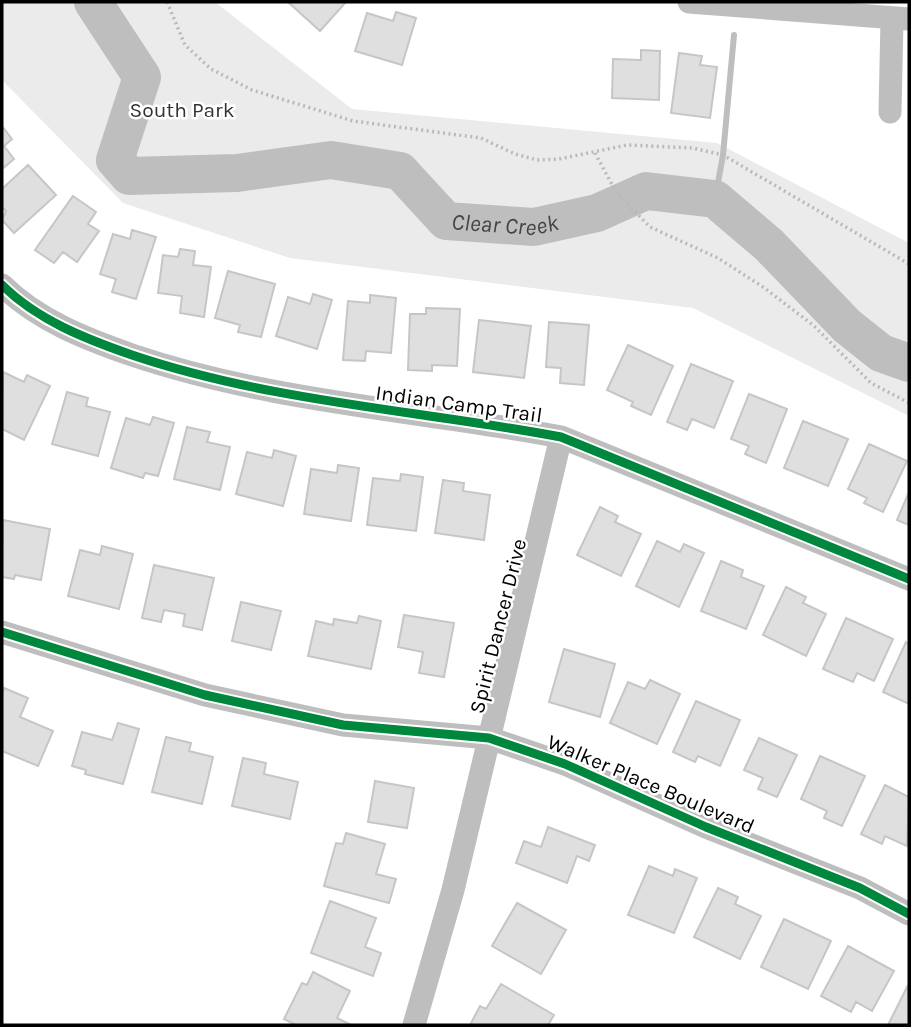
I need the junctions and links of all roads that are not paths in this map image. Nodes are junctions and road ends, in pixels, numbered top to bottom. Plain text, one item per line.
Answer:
1 (690, 2) edge
2 (733, 4) edge
3 (900, 19) edge
4 (890, 113) dead end
5 (2, 285) edge
6 (561, 437) junction
7 (909, 579) edge
8 (2, 632) edge
9 (489, 738) junction
10 (909, 914) edge
11 (414, 1025) edge

1 - 2 street
2 - 3 street
3 - 4 street
5 - 6 street, Indian Camp Trail
6 - 7 street, Indian Camp Trail
6 - 9 street, Spirit Dancer Drive
8 - 9 street, Walker Place Boulevard
9 - 10 street, Walker Place Boulevard
9 - 11 street, Spirit Dancer Drive

